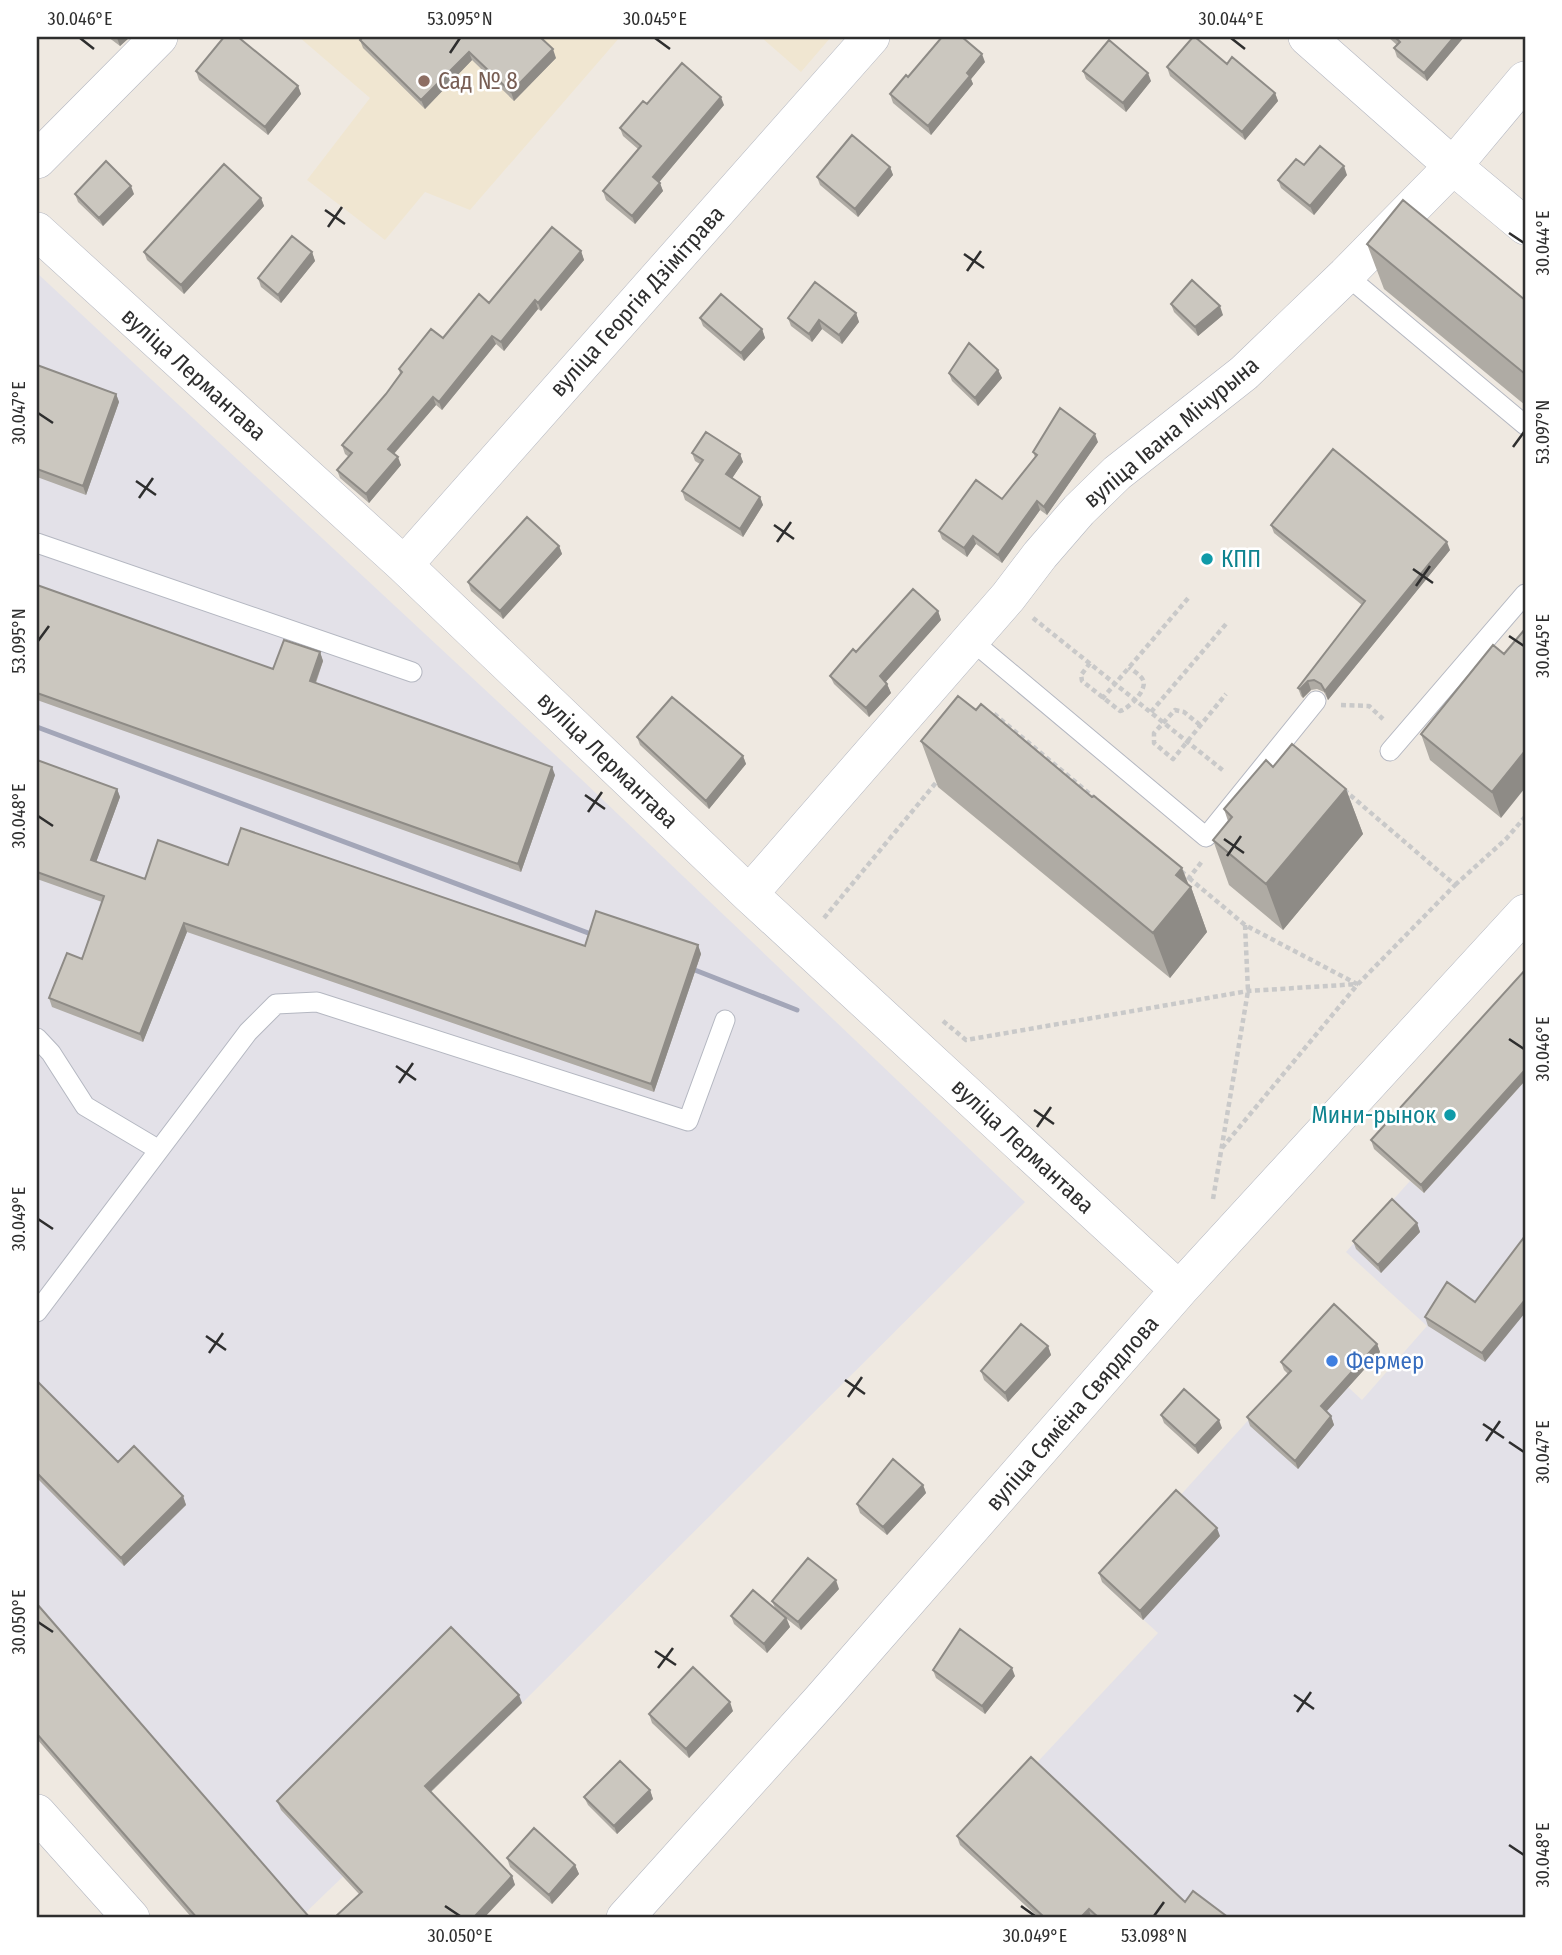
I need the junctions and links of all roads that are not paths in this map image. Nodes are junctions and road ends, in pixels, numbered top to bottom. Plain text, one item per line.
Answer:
1 (159, 37) edge
2 (871, 37) edge
3 (1307, 37) edge
4 (1525, 80) edge
5 (37, 160) edge
6 (1453, 166) junction
7 (1525, 226) edge
8 (37, 231) edge
9 (1346, 275) junction
10 (1525, 425) edge
11 (37, 544) edge
12 (404, 565) junction
13 (1525, 594) edge
14 (971, 640) junction
15 (412, 672) dead end
16 (1323, 703) road end
17 (1395, 744) road end
18 (750, 894) junction
19 (1525, 913) edge
20 (725, 1020) dead end
21 (37, 1038) edge
22 (159, 1150) junction
23 (1179, 1290) junction
24 (37, 1312) edge
25 (37, 1813) edge
26 (131, 1918) edge
27 (625, 1918) edge

1 - 5 street
2 - 12 street, вуліца Георгія Дзімітрава
3 - 6 street
4 - 6 street, вуліца Івана Мічурына
6 - 7 street
6 - 9 street, вуліца Івана Мічурына
8 - 12 street, вуліца Лермантава
9 - 10 lane
9 - 14 street, вуліца Івана Мічурына
11 - 15 lane
12 - 18 street, вуліца Лермантава
13 - 17 lane
14 - 16 lane
14 - 18 street, вуліца Івана Мічурына
18 - 23 street, вуліца Лермантава
19 - 23 street, вуліца Сямёна Свярдлова
20 - 22 lane
21 - 22 lane
22 - 24 lane
23 - 27 street, вуліца Сямёна Свярдлова
25 - 26 street

